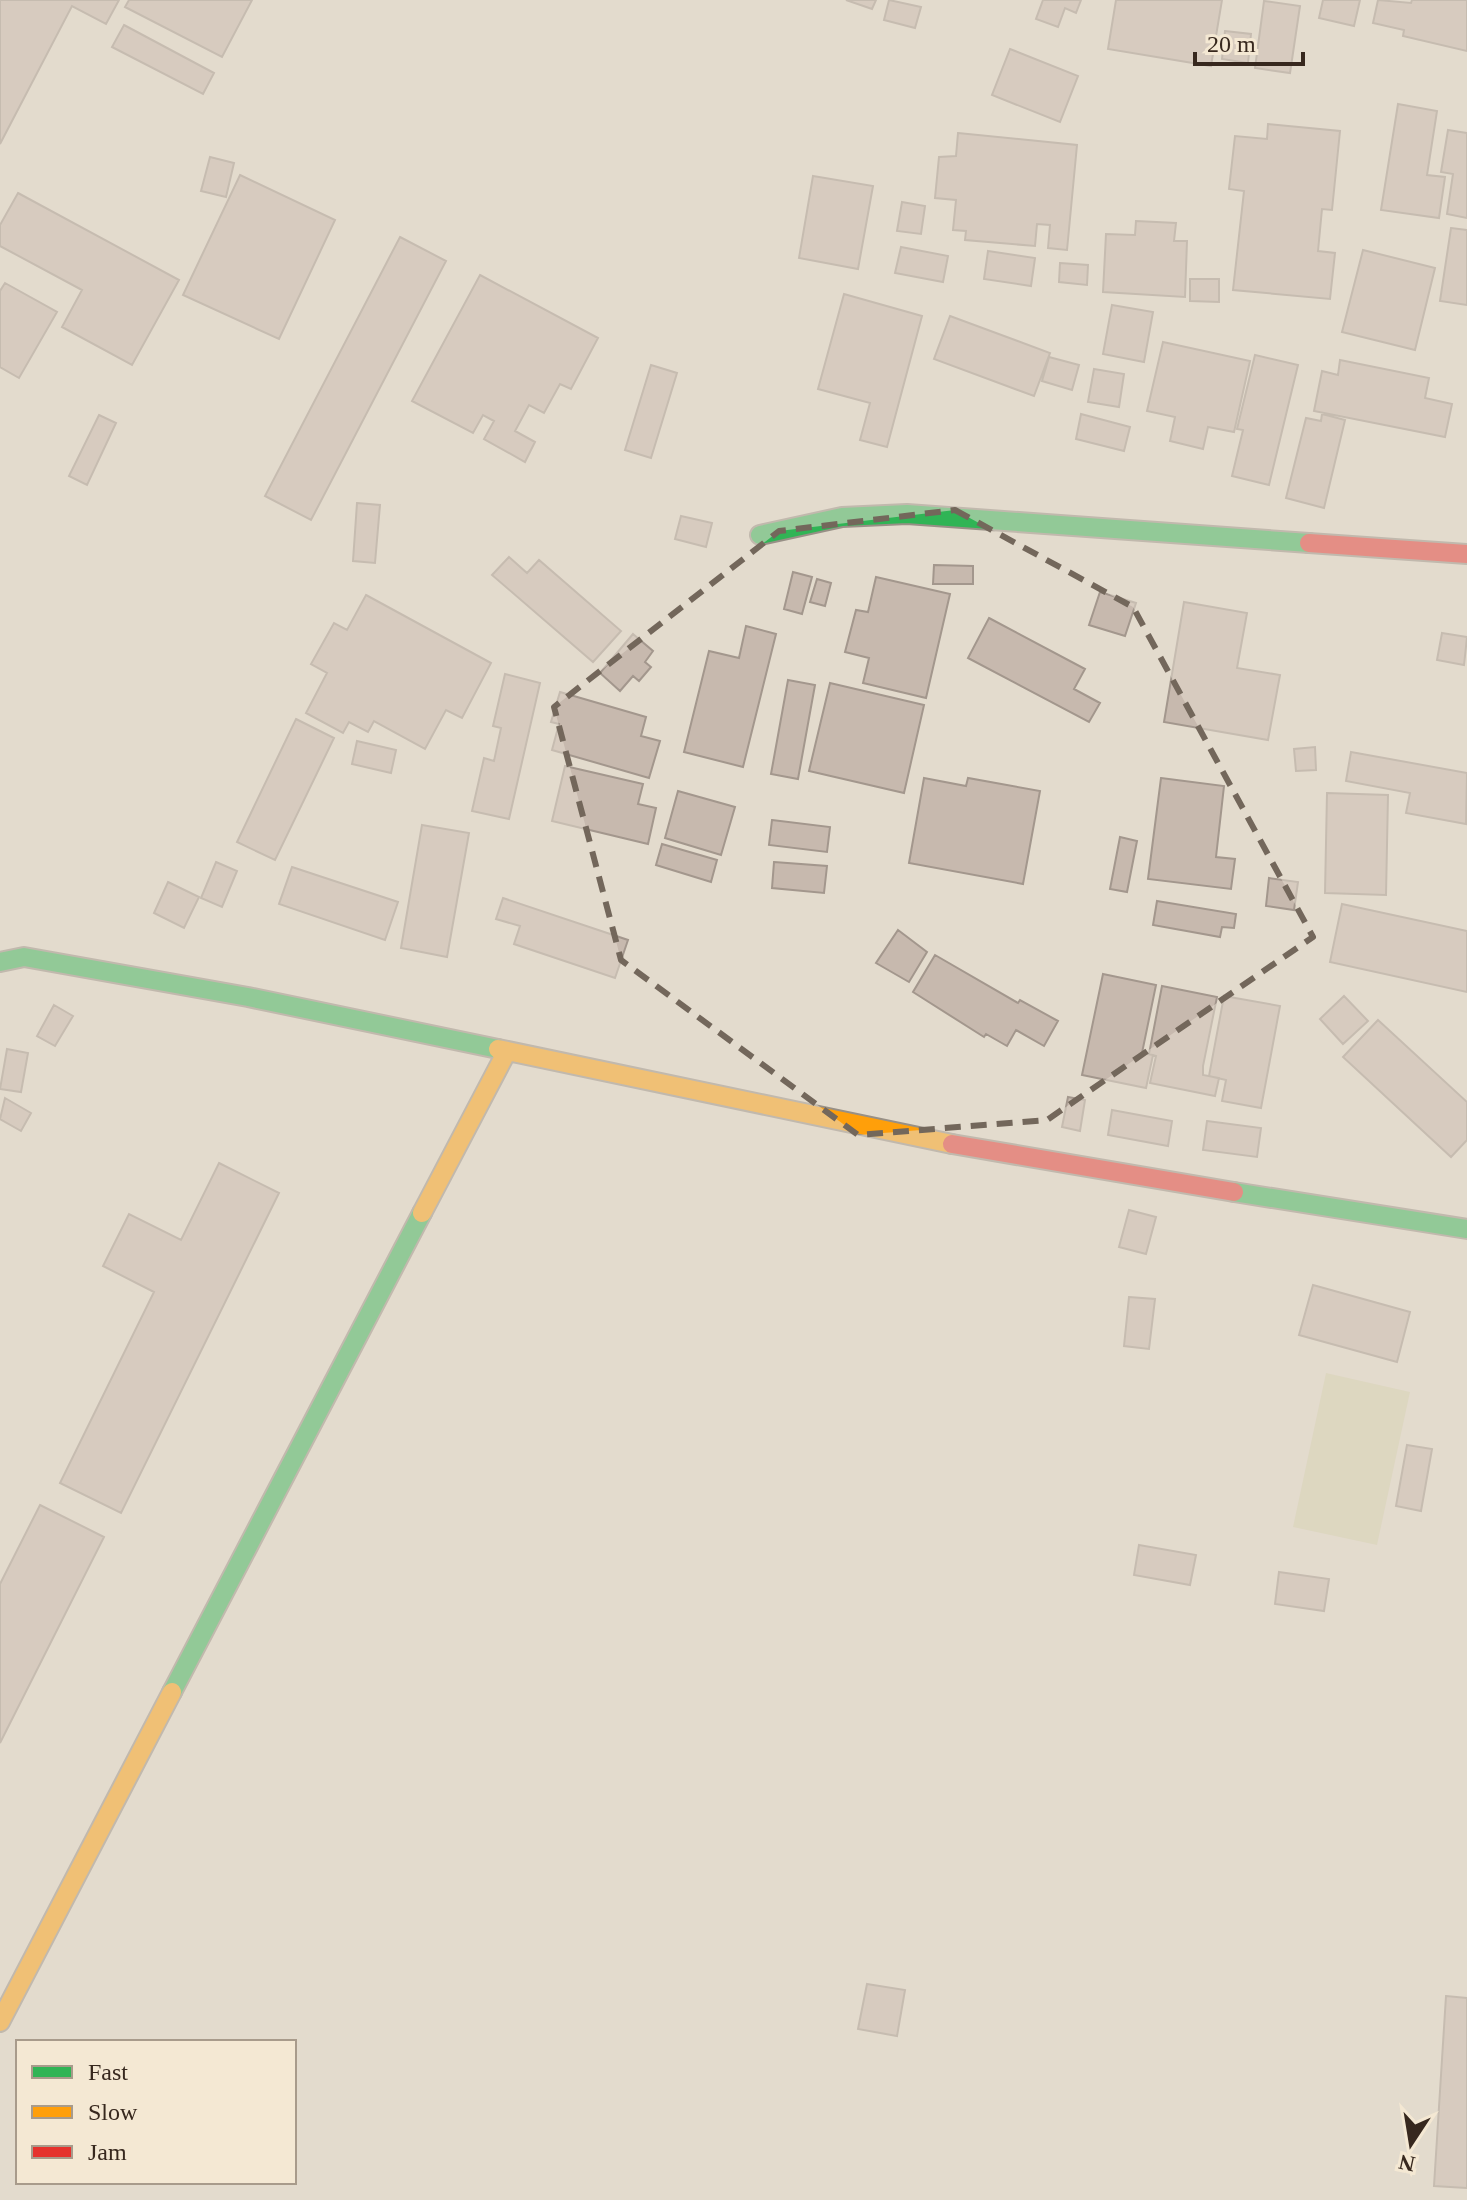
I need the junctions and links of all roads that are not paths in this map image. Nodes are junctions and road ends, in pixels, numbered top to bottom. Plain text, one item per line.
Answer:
1 (760, 535) dead end
2 (1467, 554) edge
3 (0, 962) edge
4 (507, 1051) junction
5 (1467, 1229) edge
6 (0, 2022) edge

1 - 2 street
3 - 4 street
4 - 5 street
4 - 6 street

